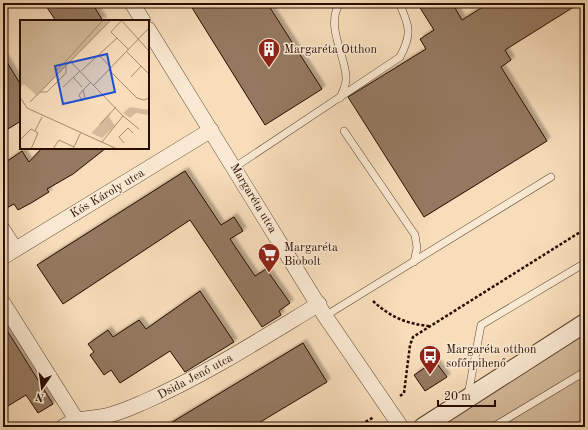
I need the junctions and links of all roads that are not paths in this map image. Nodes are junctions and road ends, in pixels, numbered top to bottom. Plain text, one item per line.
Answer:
1 (132, 3) edge
2 (340, 3) edge
3 (399, 3) edge
4 (142, 20) edge
5 (149, 31) edge
6 (340, 98) junction
7 (211, 130) junction
8 (344, 131) dead end
9 (235, 167) junction
10 (551, 178) dead end
11 (3, 230) edge
12 (9, 253) edge
13 (414, 262) junction
14 (585, 262) edge
15 (3, 303) edge
16 (322, 310) junction
17 (585, 323) edge
18 (581, 374) dead end
19 (467, 399) junction
20 (70, 423) edge
21 (401, 427) edge
22 (423, 427) edge
23 (493, 427) edge

1 - 4 street
2 - 6 lane
3 - 6 lane
5 - 7 street, Margaréta utca
6 - 9 lane
7 - 9 street, Margaréta utca
7 - 12 street, Kós Károly utca
8 - 13 lane
9 - 16 street, Margaréta utca
10 - 13 lane
11 - 12 street
13 - 16 lane
14 - 19 lane
15 - 20 street
16 - 20 street, Dsida Jenő utca
16 - 21 street, Margaréta utca
17 - 19 street
18 - 23 lane
19 - 22 street

